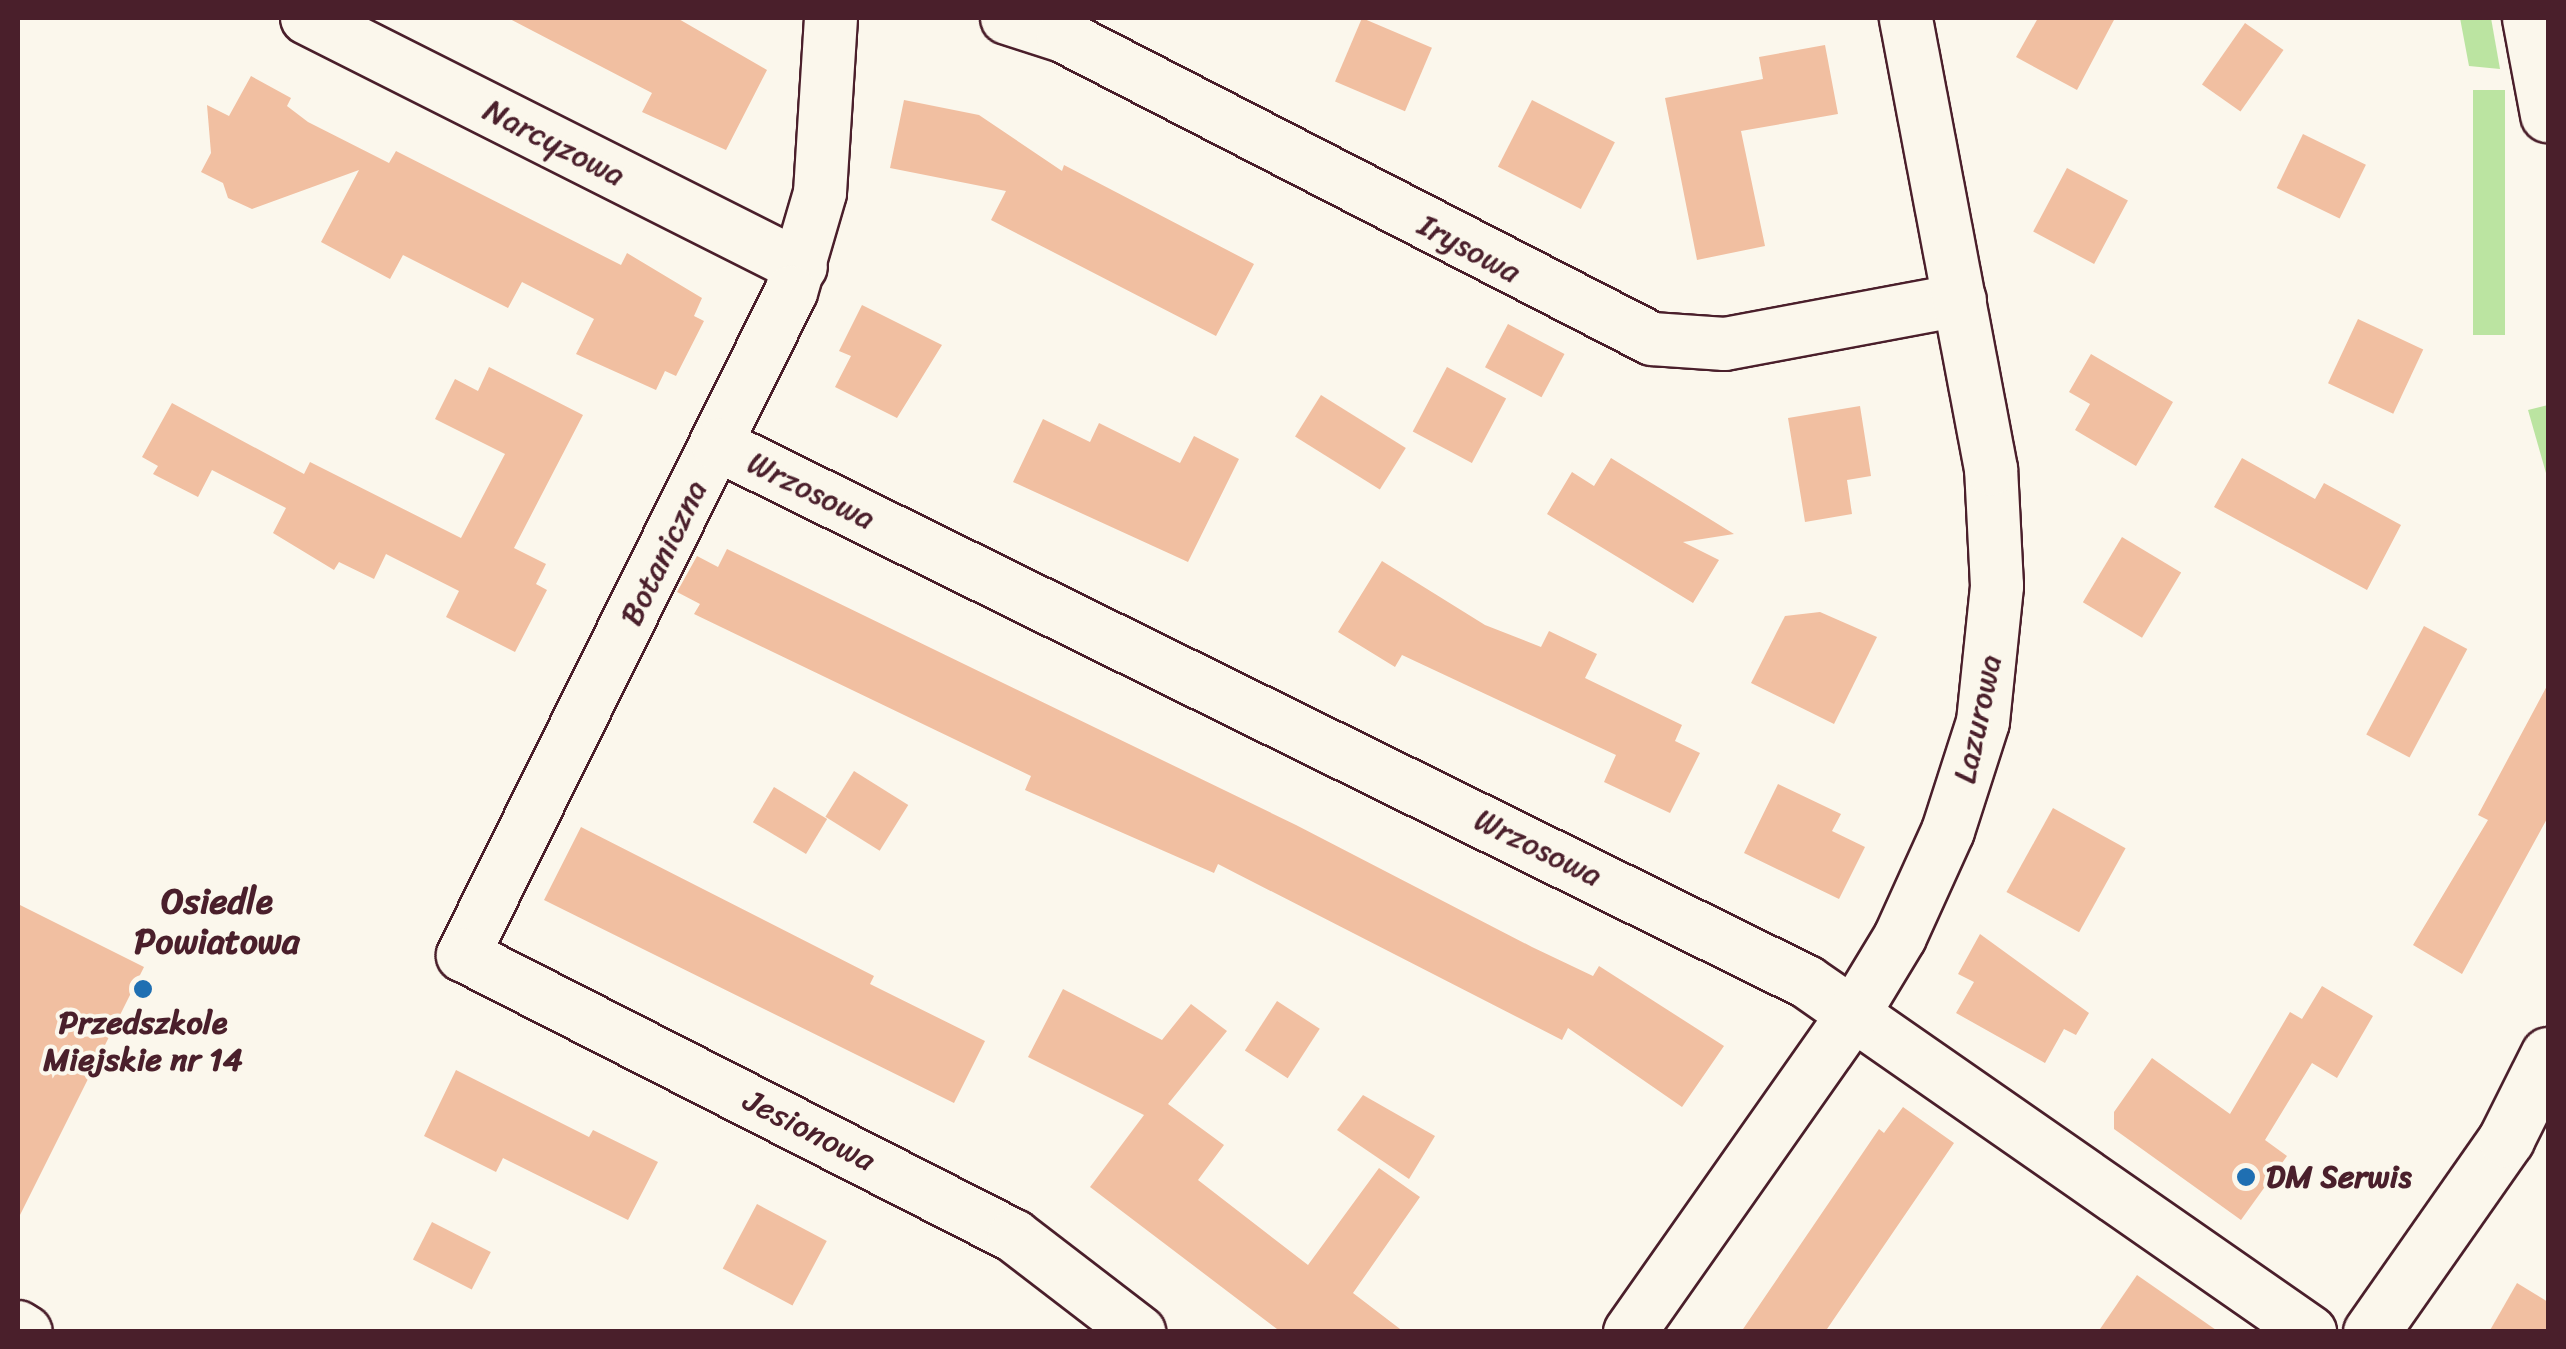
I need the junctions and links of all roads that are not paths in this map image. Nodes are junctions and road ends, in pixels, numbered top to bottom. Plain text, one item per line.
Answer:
1 (307, 18) edge
2 (831, 18) edge
3 (1007, 18) edge
4 (1906, 18) edge
5 (2530, 18) edge
6 (2548, 114) edge
7 (801, 267) junction
8 (1960, 300) junction
9 (718, 445) junction
10 (463, 955) joint
11 (1854, 1013) junction
12 (2548, 1055) edge
13 (2548, 1101) edge
14 (2506, 1139) junction
15 (18, 1327) edge
16 (26, 1332) edge
17 (1139, 1332) edge
18 (1630, 1332) edge
19 (2310, 1332) edge
20 (2371, 1332) edge

1 - 7 street, Narcyzowa
2 - 7 street, Botaniczna
3 - 8 street, Irysowa
4 - 8 street, Lazurowa
5 - 6 street
7 - 9 street, Botaniczna
8 - 11 street, Lazurowa
9 - 10 street, Botaniczna
9 - 11 street, Wrzosowa
10 - 17 street, Jesionowa
11 - 18 street, Lazurowa
11 - 19 street, Wrzosowa
12 - 14 street
13 - 14 street
14 - 20 street
15 - 16 street

